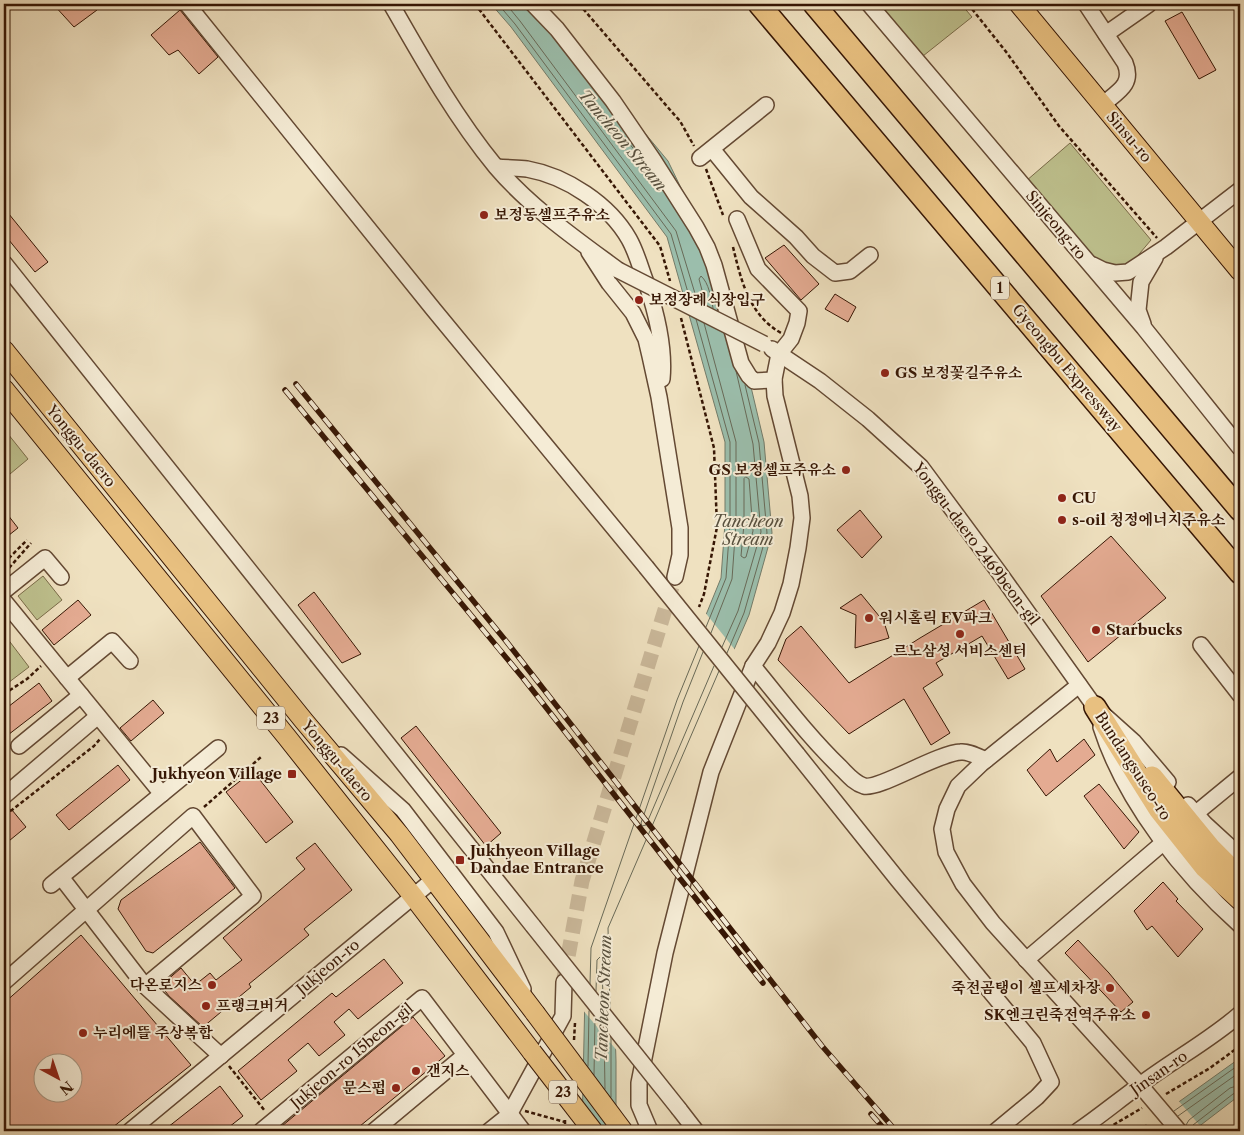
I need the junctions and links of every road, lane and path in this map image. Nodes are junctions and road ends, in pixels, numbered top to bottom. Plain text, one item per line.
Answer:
1 (187, 4) edge
2 (391, 4) edge
3 (532, 4) edge
4 (759, 4) edge
5 (814, 4) edge
6 (870, 4) edge
7 (968, 4) edge
8 (1019, 4) edge
9 (1086, 4) edge
10 (1149, 4) edge
11 (1106, 34) junction
12 (1102, 104) junction
13 (766, 105) dead end
14 (497, 167) junction
15 (1240, 190) edge
16 (737, 219) dead end
17 (1200, 221) junction
18 (586, 247) junction
19 (1163, 250) junction
20 (870, 255) dead end
21 (1087, 261) junction
22 (4, 263) edge
23 (1240, 270) edge
24 (1144, 328) junction
25 (4, 350) edge
26 (779, 354) junction
27 (774, 380) junction
28 (4, 389) edge
29 (659, 397) junction
30 (1240, 448) edge
31 (1240, 510) edge
32 (27, 540) dead end
33 (31, 543) dead end
34 (4, 563) edge
35 (7, 572) dead end
36 (1240, 573) edge
37 (60, 577) dead end
38 (674, 578) tunnel mouth
39 (4, 591) edge
40 (5, 606) edge
41 (1201, 645) dead end
42 (38, 659) dead end
43 (130, 662) dead end
44 (753, 666) junction
45 (67, 678) junction
46 (1079, 685) junction
47 (4, 694) edge
48 (81, 695) junction
49 (1240, 695) edge
50 (1095, 707) junction
51 (98, 716) junction
52 (304, 721) junction
53 (102, 737) dead end
54 (19, 746) dead end
55 (218, 748) dead end
56 (261, 757) dead end
57 (986, 760) junction
58 (1240, 776) edge
59 (162, 794) junction
60 (4, 796) edge
61 (4, 812) edge
62 (1195, 814) junction
63 (193, 816) junction
64 (1164, 842) junction
65 (1240, 856) edge
66 (1240, 878) edge
67 (433, 880) junction
68 (413, 896) junction
69 (1240, 899) edge
70 (88, 910) junction
71 (1240, 926) edge
72 (1026, 960) junction
73 (4, 982) edge
74 (564, 982) tunnel mouth
75 (145, 986) junction
76 (534, 1013) junction
77 (1240, 1014) edge
78 (1240, 1046) edge
79 (465, 1055) junction
80 (221, 1056) junction
81 (1140, 1085) junction
82 (1156, 1102) junction
83 (509, 1115) junction
84 (273, 1121) junction
85 (565, 1122) dead end
86 (130, 1131) edge
87 (261, 1131) edge
88 (374, 1131) edge
89 (489, 1131) edge
90 (523, 1131) edge
91 (593, 1131) edge
92 (624, 1131) edge
93 (650, 1131) edge
94 (696, 1131) edge
95 (996, 1131) edge
96 (1078, 1131) edge
97 (1102, 1131) edge
98 (1180, 1131) edge

1 - 95 street, bridge
2 - 14 street
3 - 27 street
4 - 36 highway, Gyeongbu Expressway / 1
5 - 31 highway
6 - 21 street, Sinjeong-ro
7 - 19 path
8 - 12 main road, Sinsu-ro
9 - 11 street
10 - 11 street
11 - 12 street
12 - 17 main road, Sinsu-ro
13 - 20 street
14 - 18 street
14 - 29 street
15 - 17 street
16 - 26 street
17 - 19 street
17 - 23 main road, Sinsu-ro
18 - 26 street, Yonggu-daero 2469beon-gil, bridge
18 - 29 street
19 - 21 street
19 - 24 street
21 - 24 street, Sinjeong-ro
22 - 94 street, bridge
24 - 30 street, Sinjeong-ro
25 - 52 main road, Yonggu-daero / 23
26 - 27 street
26 - 46 street, Yonggu-daero 2469beon-gil
27 - 44 street
28 - 68 main road, Yonggu-daero / 23
29 - 38 street
32 - 34 path
33 - 35 path
37 - 39 street
40 - 45 street
41 - 49 street
42 - 47 path
43 - 45 street
44 - 57 street
44 - 93 street
45 - 48 street
46 - 50 street, Yonggu-daero 2469beon-gil
46 - 57 street
48 - 51 street
48 - 54 street
50 - 62 street
50 - 64 street
50 - 66 highway, Bundangsuseo-ro
50 - 69 highway, Bundangsuseo-ro
51 - 59 street
51 - 60 street
52 - 67 main road, Yonggu-daero / 23
52 - 76 street
53 - 61 path
55 - 59 street
56 - 63 path
57 - 72 street
58 - 62 street
59 - 70 street
62 - 65 street
63 - 70 street
63 - 75 street
64 - 71 street
64 - 72 street
67 - 68 street, Jukjeon-ro
67 - 76 main road, Yonggu-daero / 23
68 - 80 street, Jukjeon-ro
68 - 91 main road, Yonggu-daero / 23, bridge
70 - 73 street
70 - 75 street
72 - 81 street
74 - 83 street
75 - 80 street
76 - 92 main road, Yonggu-daero / 23, bridge
77 - 81 street, Jinsan-ro
78 - 82 path
79 - 83 street, Jukjeon-ro 15beon-gil
79 - 84 street, Jukjeon-ro 15beon-gil
79 - 88 street
80 - 84 path
80 - 86 street, Jukjeon-ro
81 - 82 street
81 - 96 street, Jinsan-ro
82 - 97 path
82 - 98 street
83 - 85 path
83 - 89 street
83 - 90 street, Jukjeon-ro 15beon-gil
84 - 87 street, Jukjeon-ro 15beon-gil

